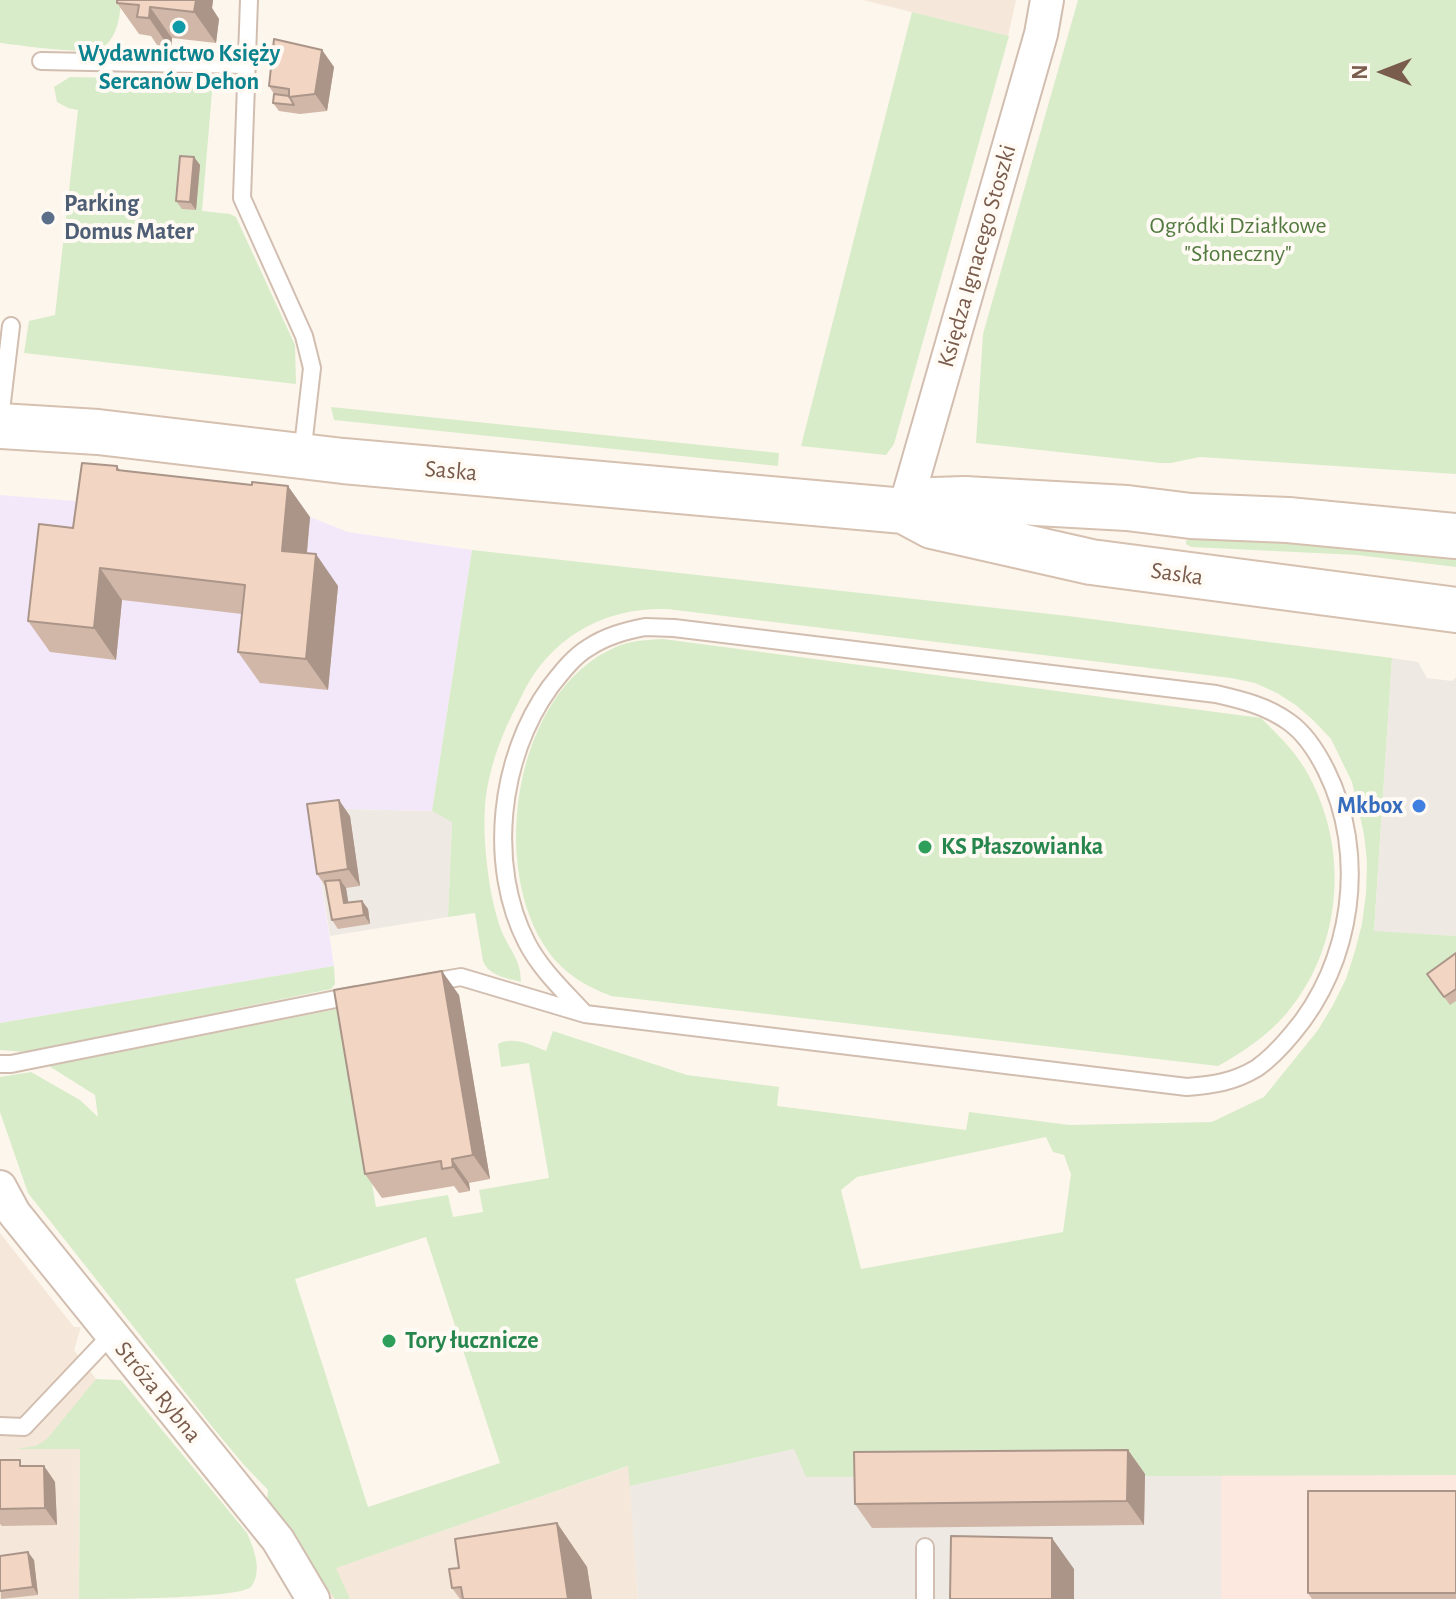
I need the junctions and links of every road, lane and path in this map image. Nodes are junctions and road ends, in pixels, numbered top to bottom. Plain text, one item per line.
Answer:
1 (249, 0) edge
2 (1047, 0) edge
3 (41, 61) dead end
4 (246, 65) junction
5 (11, 326) dead end
6 (0, 419) edge
7 (0, 426) edge
8 (301, 457) junction
9 (904, 511) junction
10 (1456, 536) edge
11 (1456, 610) edge
12 (404, 987) edge
13 (375, 991) edge
14 (585, 1014) junction
15 (0, 1064) edge
16 (0, 1187) edge
17 (111, 1335) junction
18 (0, 1426) edge
19 (925, 1547) dead end
20 (308, 1597) edge
21 (925, 1599) edge

1 - 4 lane
2 - 9 street, Księdza Ignacego Stoszki
3 - 4 lane
4 - 8 lane
5 - 6 lane
7 - 8 street, Saska
8 - 9 street, Saska
9 - 10 street, Saska
9 - 11 street, Saska
12 - 14 lane
13 - 15 lane
14 - 14 lane
16 - 17 street, Stróża Rybna
17 - 18 lane
17 - 20 street, Stróża Rybna
19 - 21 lane

